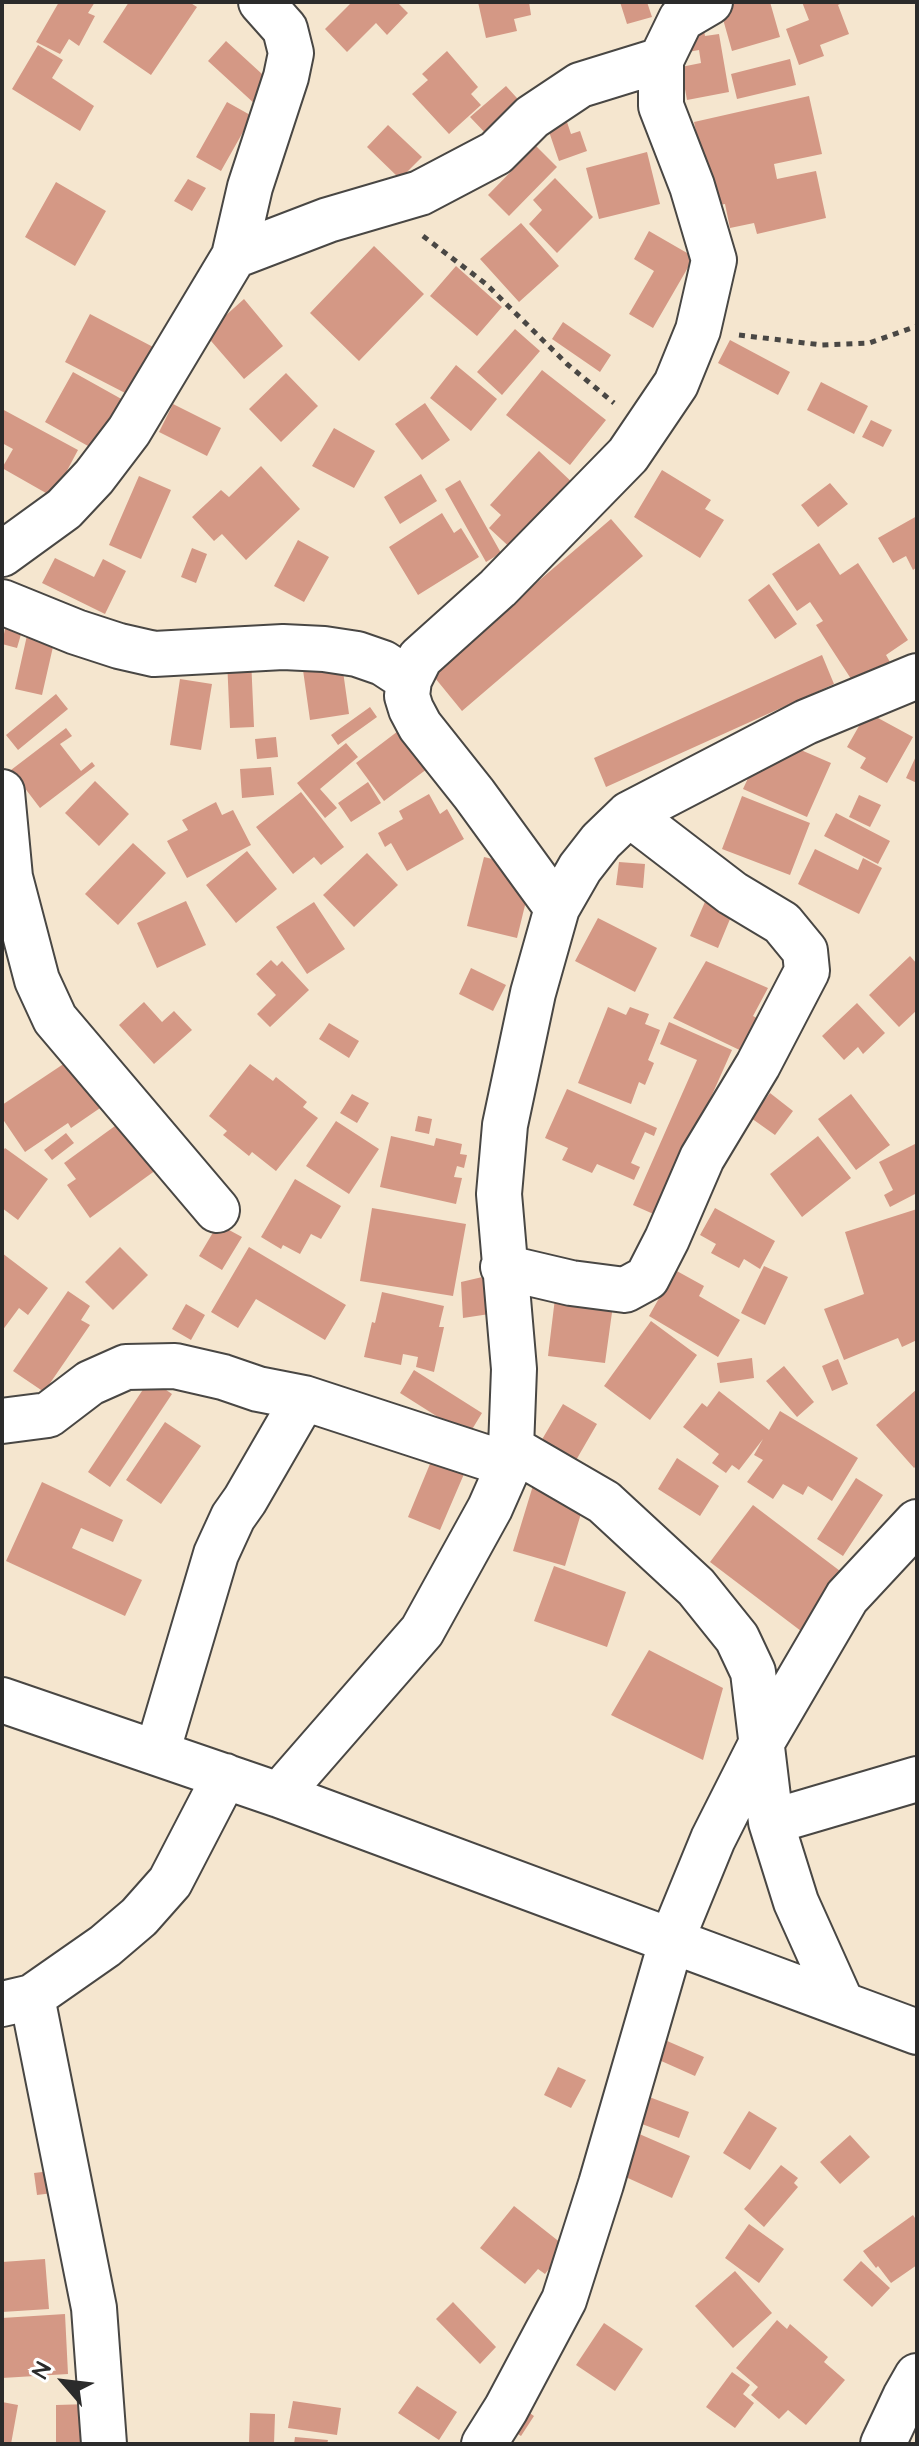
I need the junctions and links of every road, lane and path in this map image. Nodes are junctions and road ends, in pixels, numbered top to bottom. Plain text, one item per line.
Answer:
1 (261, 2) edge
2 (710, 2) edge
3 (661, 60) junction
4 (380, 204) junction
5 (234, 256) junction
6 (917, 326) edge
7 (698, 330) junction
8 (645, 429) junction
9 (2, 554) edge
10 (2, 602) edge
11 (917, 676) edge
12 (409, 680) junction
13 (2, 792) edge
14 (629, 814) junction
15 (557, 908) junction
16 (217, 1210) dead end
17 (503, 1267) junction
18 (304, 1398) junction
19 (2, 1421) edge
20 (510, 1456) junction
21 (917, 1522) edge
22 (2, 1700) edge
23 (761, 1744) junction
24 (157, 1753) junction
25 (225, 1776) junction
26 (917, 1779) edge
27 (279, 1795) junction
28 (771, 1822) junction
29 (672, 1939) junction
30 (17, 2000) edge
31 (841, 2002) junction
32 (917, 2032) edge
33 (917, 2376) edge
34 (104, 2444) edge
35 (484, 2444) edge
36 (883, 2444) edge

1 - 5 street
2 - 3 street
3 - 4 street
3 - 7 street
4 - 5 street
4 - 8 path
5 - 9 street
6 - 7 path
7 - 8 street
8 - 12 street
10 - 12 street
11 - 14 street
12 - 15 street
13 - 16 street
14 - 15 street
14 - 17 street
15 - 17 street
17 - 20 street
18 - 19 street
18 - 20 street
18 - 24 street
20 - 23 street
20 - 27 street
21 - 23 street
22 - 24 street
23 - 28 street
23 - 29 street
24 - 25 street
25 - 27 street
25 - 30 street
26 - 28 street
27 - 29 street
28 - 31 street
29 - 31 street
29 - 35 street
30 - 34 street
31 - 32 street
33 - 36 street

